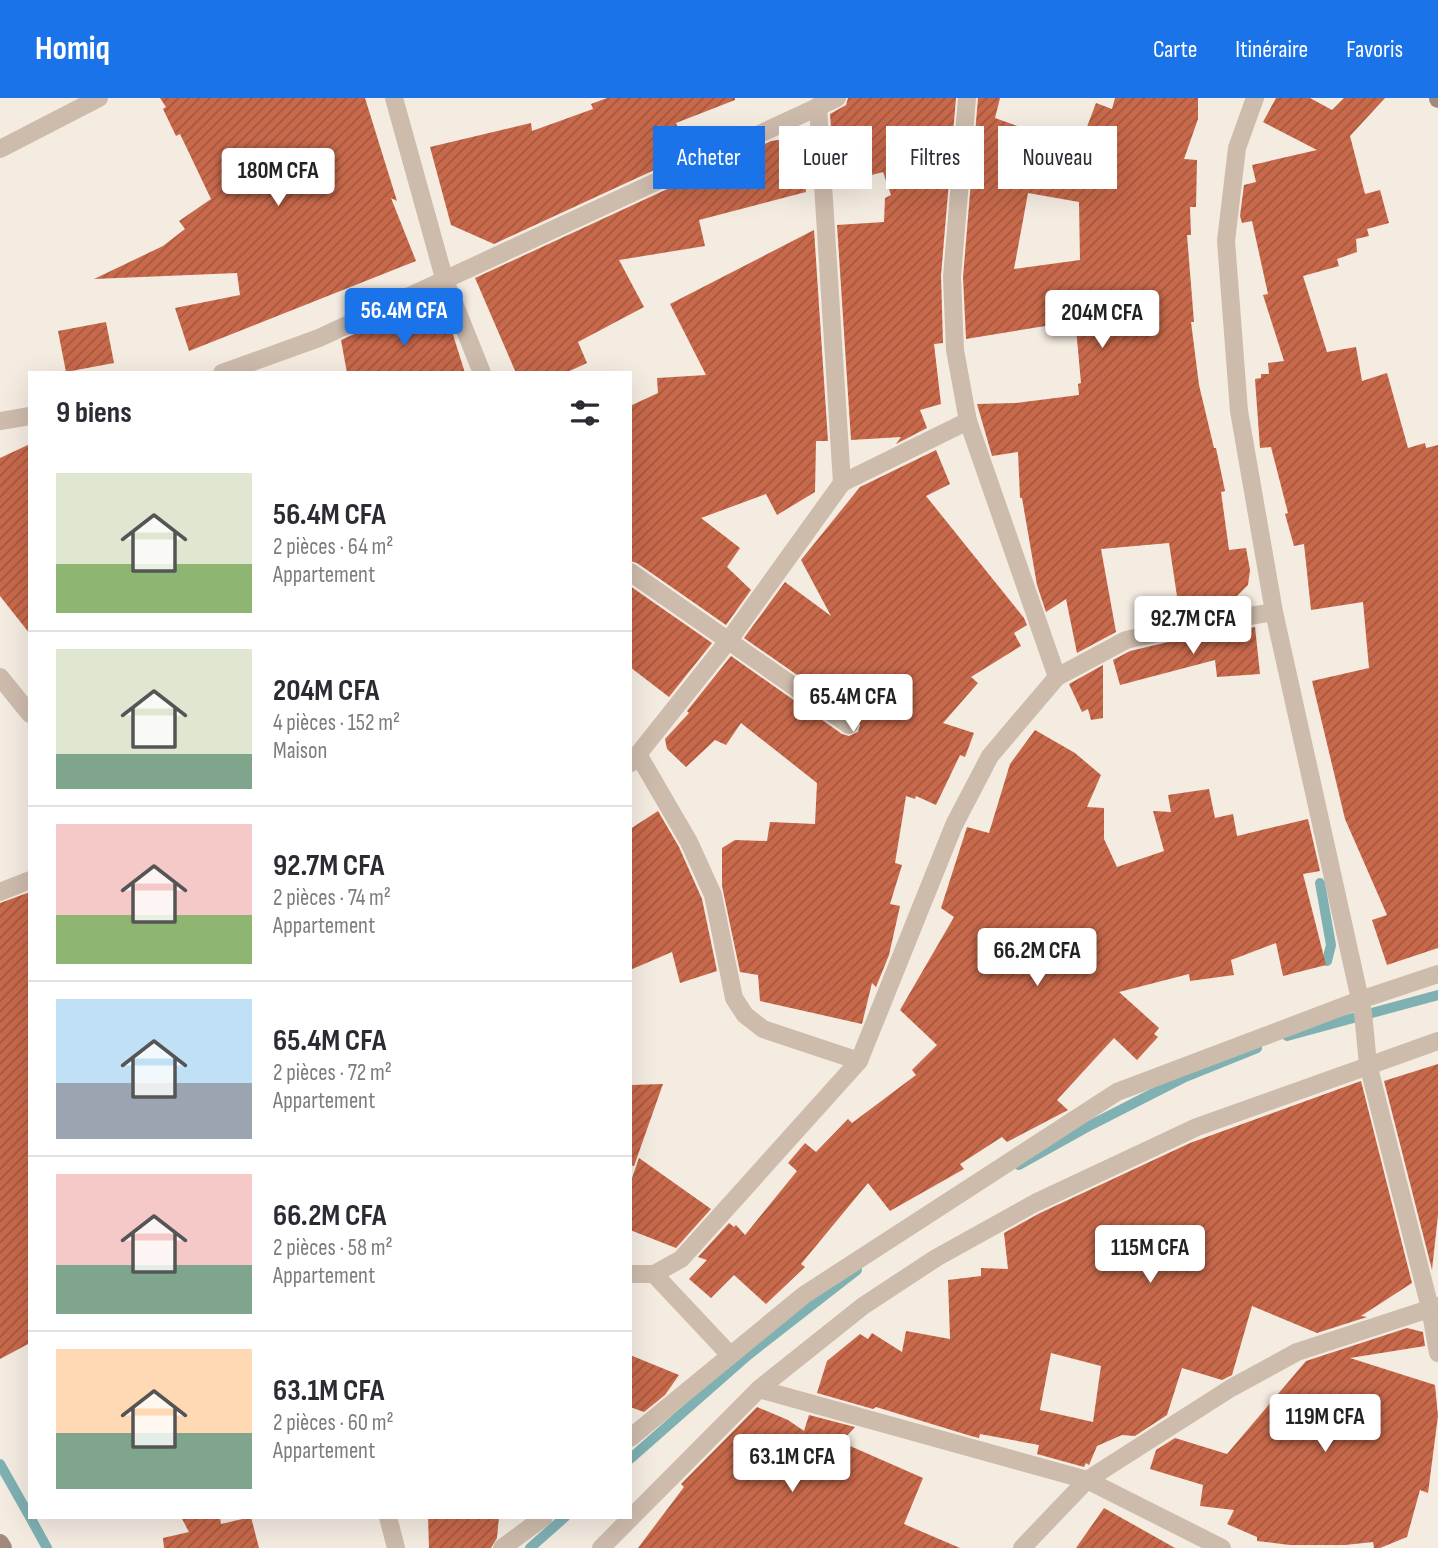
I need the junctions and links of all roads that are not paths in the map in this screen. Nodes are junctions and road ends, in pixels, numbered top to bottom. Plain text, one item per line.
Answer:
1 (99, 98) edge
2 (394, 98) edge
3 (837, 98) edge
4 (967, 98) edge
5 (1255, 98) edge
6 (818, 106) junction
7 (0, 149) edge
8 (444, 278) junction
9 (228, 371) edge
10 (481, 371) edge
11 (28, 416) edge
12 (0, 421) edge
13 (968, 421) junction
14 (842, 483) junction
15 (632, 573) edge
16 (1274, 612) junction
17 (729, 640) junction
18 (0, 677) edge
19 (1057, 677) junction
20 (28, 712) edge
21 (849, 725) dead end
22 (635, 760) edge
23 (28, 881) edge
24 (0, 892) edge
25 (1438, 974) edge
26 (1363, 1014) junction
27 (1438, 1041) edge
28 (859, 1061) junction
29 (1368, 1064) junction
30 (632, 1274) edge
31 (654, 1274) junction
32 (1434, 1307) edge
33 (1438, 1353) edge
34 (730, 1355) junction
35 (759, 1389) junction
36 (632, 1436) edge
37 (1087, 1480) junction
38 (632, 1517) edge
39 (389, 1519) edge
40 (541, 1519) edge
41 (630, 1519) edge
42 (0, 1543) edge
43 (3, 1548) edge
44 (396, 1548) edge
45 (502, 1548) edge
46 (601, 1548) edge
47 (1022, 1548) edge
48 (1222, 1548) edge

1 - 7 street
2 - 8 street
3 - 6 street
4 - 13 street
5 - 16 street
6 - 8 street
6 - 14 street
8 - 9 street
8 - 10 street
11 - 12 street
13 - 14 street
13 - 19 street
14 - 17 street
15 - 17 street
16 - 19 street
16 - 26 street
17 - 21 street
17 - 22 street
18 - 20 street
19 - 28 street
22 - 28 street
23 - 24 street
25 - 26 street
26 - 29 street
26 - 34 street
27 - 29 street
28 - 31 street
29 - 32 street
29 - 35 street
30 - 31 street
31 - 34 street
32 - 33 street
32 - 37 street
34 - 36 street
35 - 37 street
35 - 38 street
37 - 47 street
37 - 48 street
39 - 44 street
40 - 45 street
41 - 46 street
42 - 43 main road

